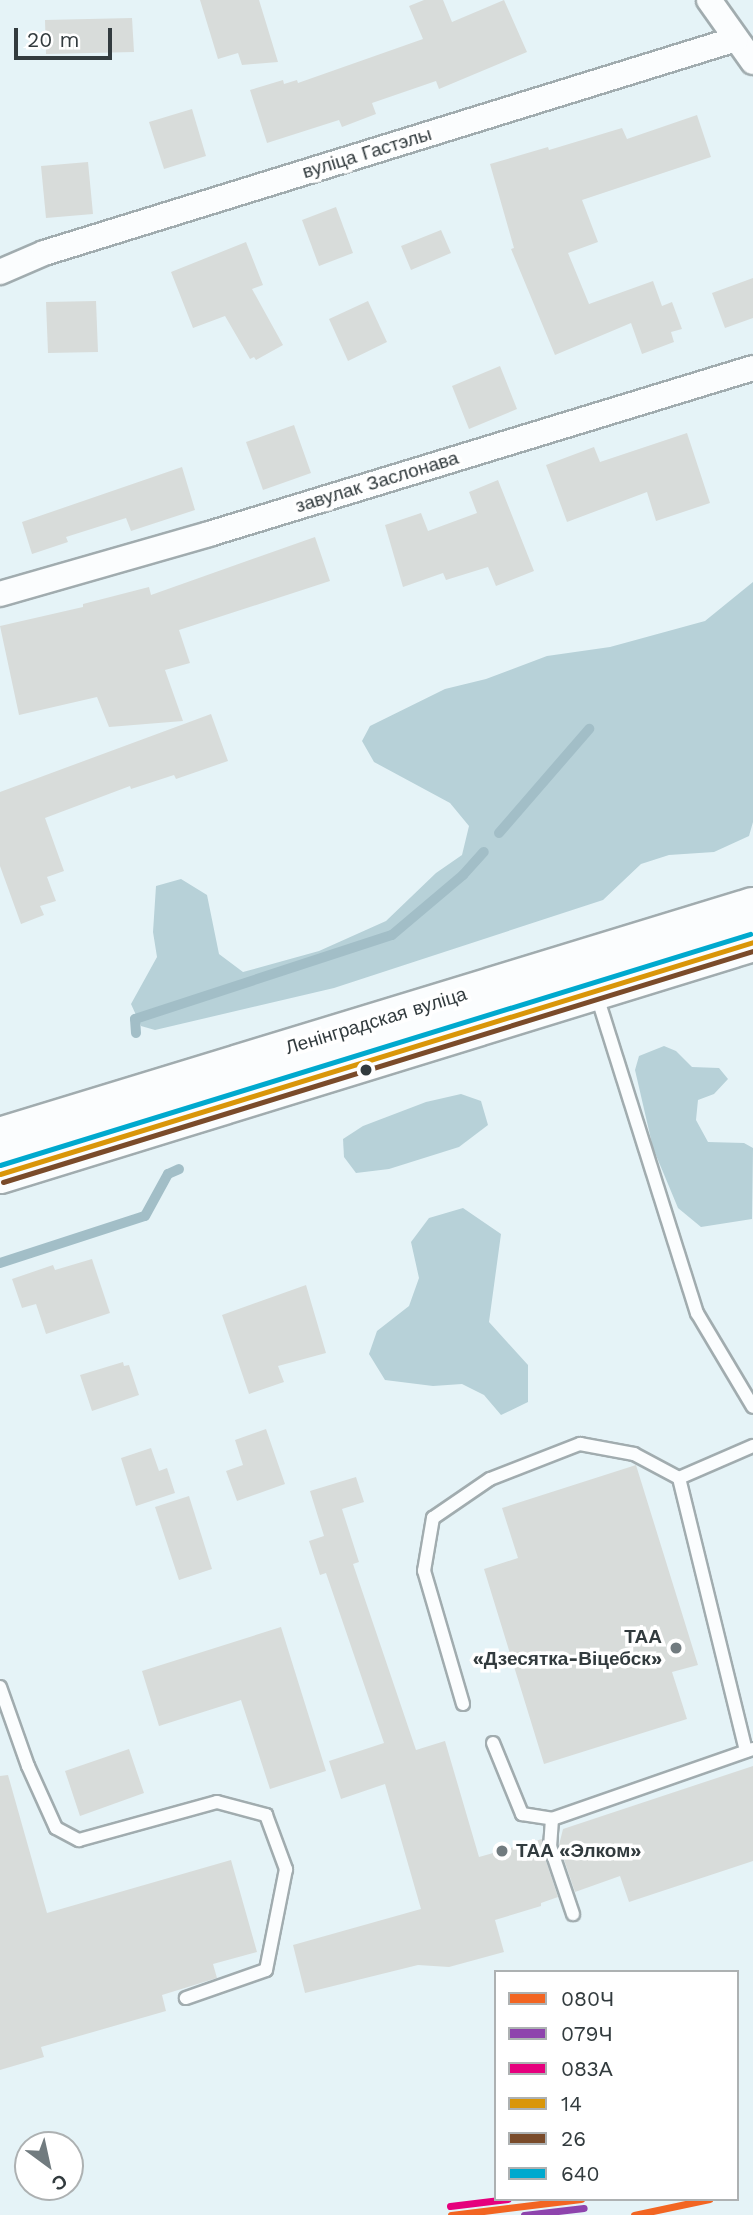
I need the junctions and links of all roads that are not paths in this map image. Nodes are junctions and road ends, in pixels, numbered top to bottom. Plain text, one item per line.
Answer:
1 (709, 0) edge
2 (736, 39) junction
3 (753, 62) edge
4 (0, 272) edge
5 (753, 368) edge
6 (0, 593) edge
7 (753, 906) edge
8 (753, 942) edge
9 (589, 973) junction
10 (0, 1137) edge
11 (0, 1174) edge
12 (753, 1407) edge
13 (753, 1446) edge
14 (679, 1478) junction
15 (0, 1686) edge
16 (463, 1704) dead end
17 (492, 1743) dead end
18 (749, 1750) edge
19 (552, 1819) junction
20 (573, 1914) dead end
21 (186, 1998) dead end

1 - 2 street
2 - 3 street
2 - 4 street, вуліца Гастэлы
5 - 6 street, завулак Заслонава
7 - 9 main road, Ленінградская вуліца
8 - 9 main road, Ленінградская вуліца
9 - 10 main road, Ленінградская вуліца
9 - 11 main road, Ленінградская вуліца
9 - 12 lane
13 - 14 lane
14 - 16 lane
14 - 18 lane
15 - 21 lane
17 - 19 lane
18 - 19 lane
19 - 20 lane

